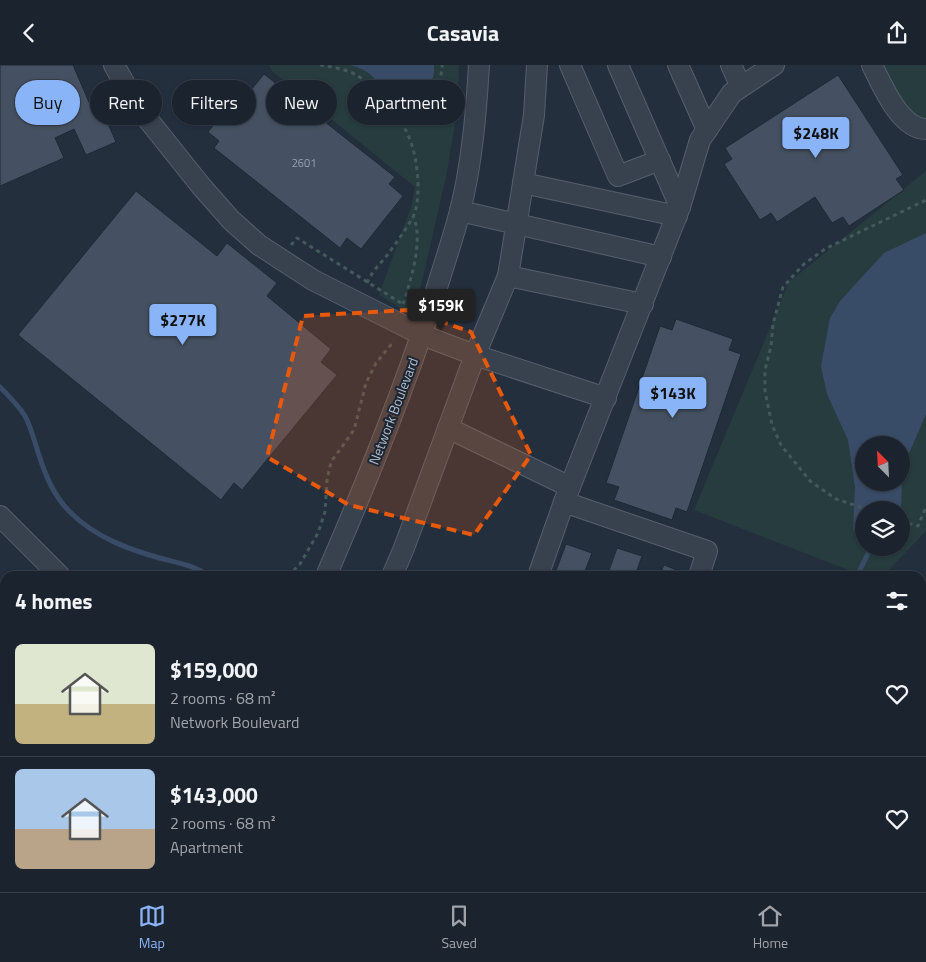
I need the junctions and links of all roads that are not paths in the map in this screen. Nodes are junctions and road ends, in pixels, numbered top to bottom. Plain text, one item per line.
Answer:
1 (114, 65) edge
2 (478, 65) edge
3 (537, 65) edge
4 (570, 65) edge
5 (618, 65) edge
6 (678, 65) edge
7 (731, 65) edge
8 (774, 65) edge
9 (872, 65) edge
10 (741, 87) junction
11 (707, 129) junction
12 (926, 129) edge
13 (660, 160) junction
14 (523, 183) junction
15 (460, 211) junction
16 (679, 212) junction
17 (516, 224) junction
18 (661, 257) junction
19 (508, 276) junction
20 (643, 304) junction
21 (422, 335) junction
22 (475, 355) junction
23 (606, 398) junction
24 (448, 428) junction
25 (567, 494) junction
26 (0, 516) edge
27 (55, 571) edge
28 (328, 571) edge
29 (394, 571) edge
30 (540, 571) edge
31 (701, 571) edge

1 - 21 street
2 - 15 street, Network Boulevard
3 - 14 street
4 - 13 street
5 - 13 street
6 - 11 street
7 - 10 street
8 - 10 street
9 - 12 street
10 - 11 street
11 - 16 street
13 - 16 street
14 - 16 street
14 - 17 street
15 - 17 street
15 - 21 street, Network Boulevard
16 - 18 street
17 - 18 street
17 - 19 street
18 - 20 street
19 - 20 street
19 - 22 street
20 - 23 street
21 - 22 street
21 - 28 street, Network Boulevard
22 - 23 street
22 - 24 street
23 - 25 street
24 - 25 street
24 - 29 street
25 - 30 street
25 - 31 street
26 - 27 street

